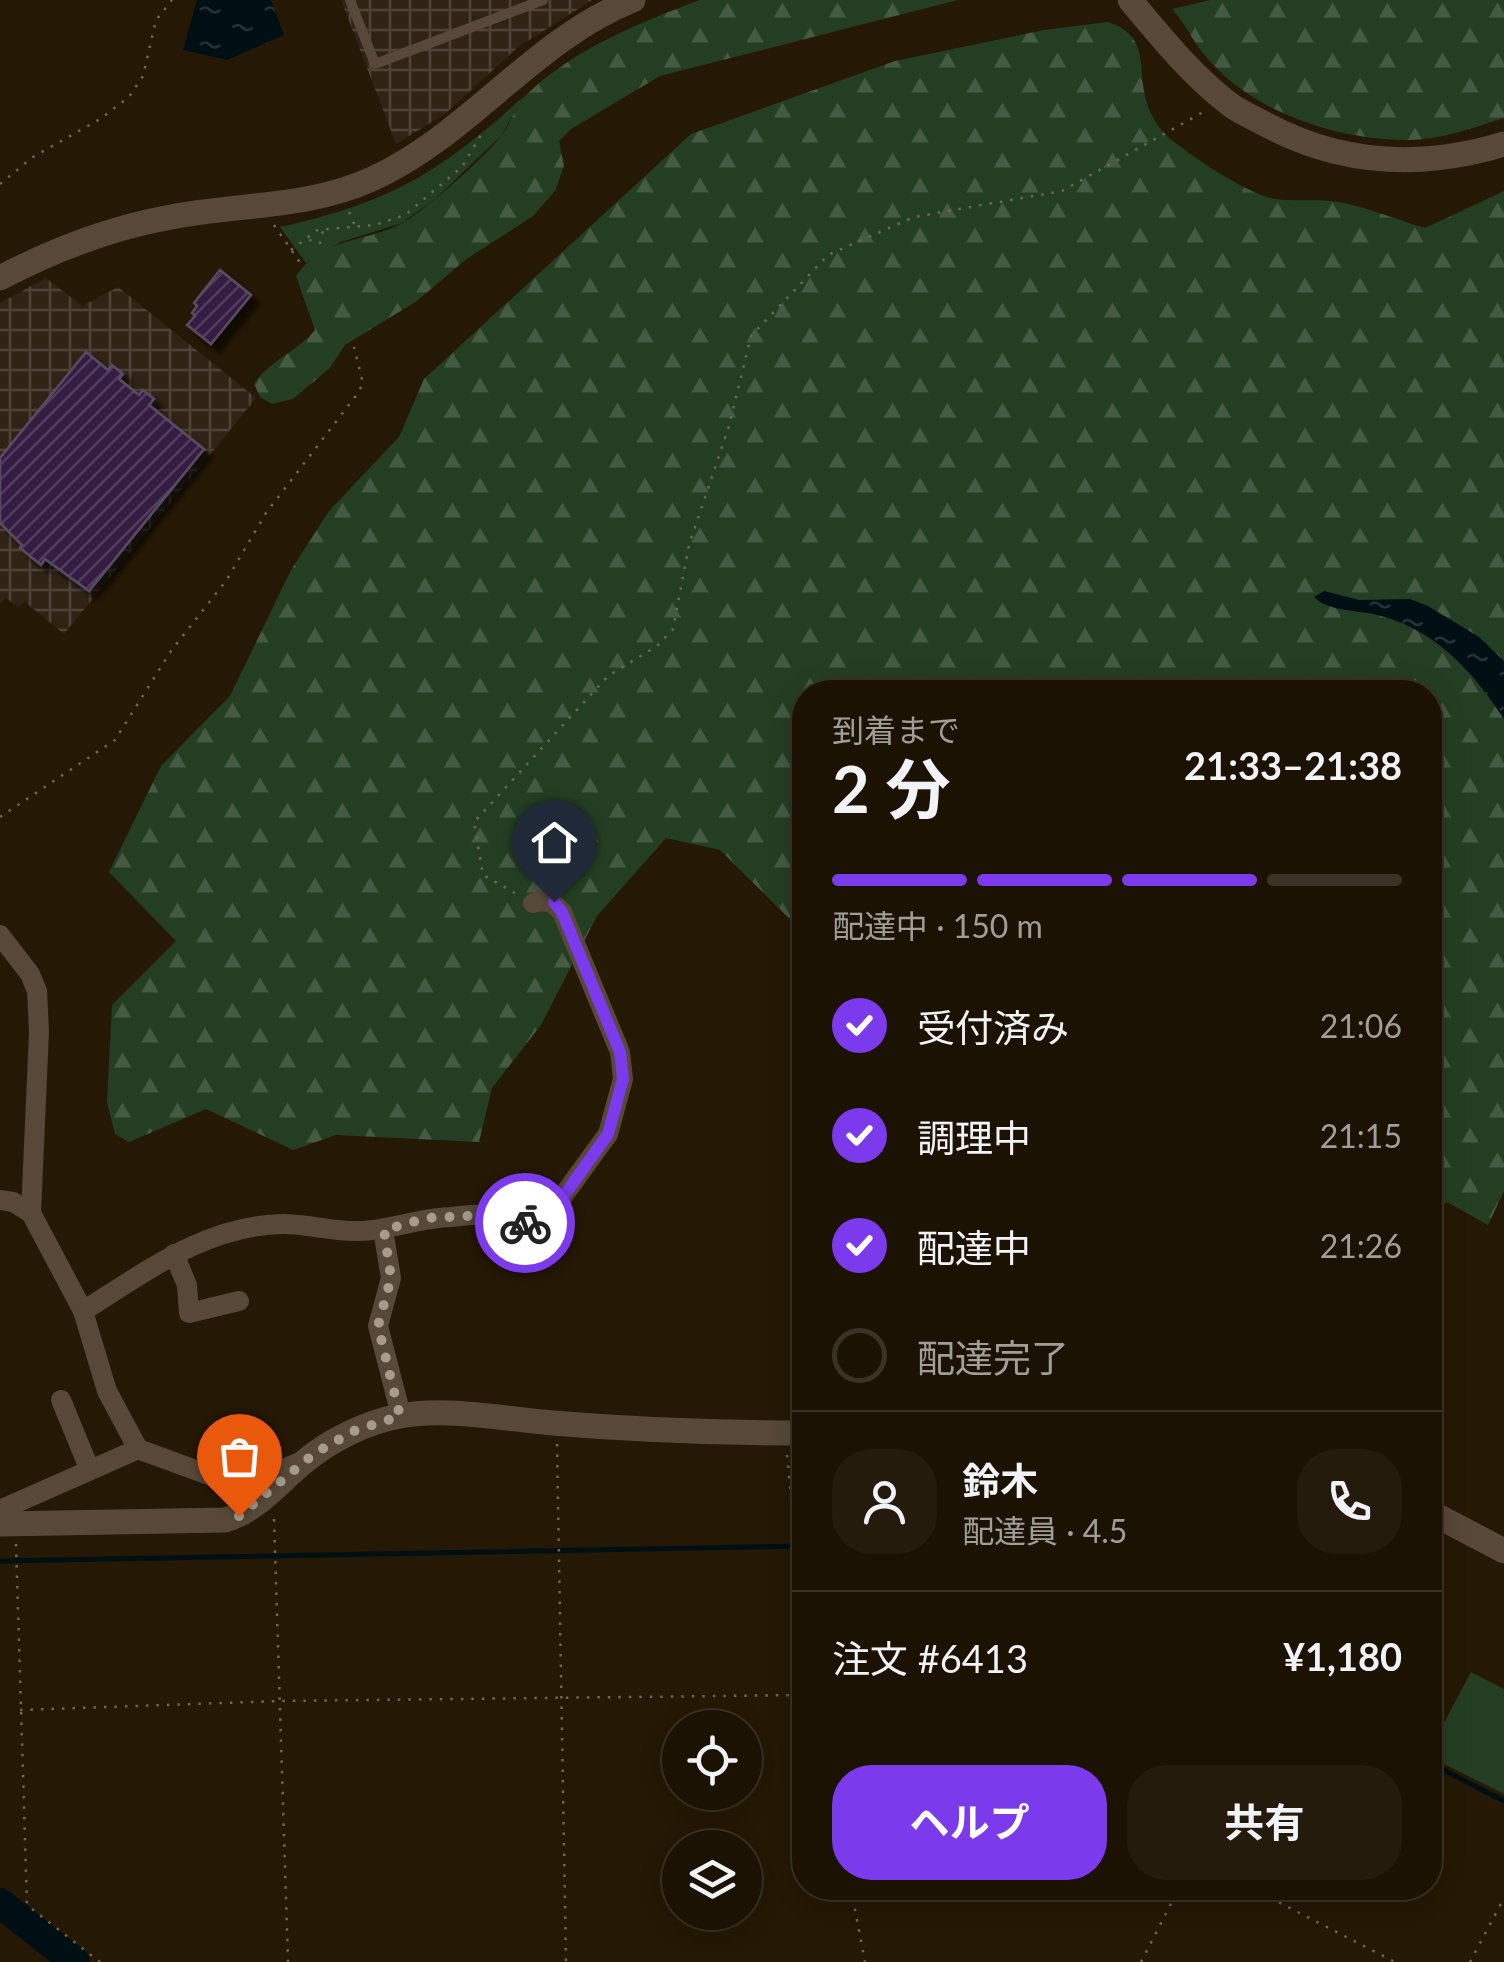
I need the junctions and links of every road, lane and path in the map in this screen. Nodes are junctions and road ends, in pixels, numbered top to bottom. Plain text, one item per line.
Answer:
1 (172, 0) edge
2 (350, 0) edge
3 (543, 0) edge
4 (634, 0) edge
5 (1130, 0) edge
6 (1209, 108) dead end
7 (484, 128) dead end
8 (1504, 144) edge
9 (0, 184) edge
10 (346, 206) dead end
11 (274, 224) dead end
12 (354, 226) junction
13 (323, 228) junction
14 (308, 238) junction
15 (291, 250) junction
16 (301, 264) dead end
17 (0, 278) edge
18 (354, 347) dead end
19 (0, 817) edge
20 (534, 903) joint
21 (0, 936) edge
22 (0, 1200) edge
23 (31, 1213) junction
24 (384, 1230) junction
25 (174, 1254) junction
26 (239, 1301) dead end
27 (82, 1312) junction
28 (61, 1400) dead end
29 (400, 1416) junction
30 (557, 1424) junction
31 (792, 1433) edge
32 (138, 1449) junction
33 (306, 1460) junction
34 (90, 1468) junction
35 (274, 1488) junction
36 (1, 1509) edge
37 (1442, 1518) edge
38 (1504, 1552) edge
39 (16, 1559) dead end
40 (792, 1695) edge
41 (560, 1696) junction
42 (280, 1701) junction
43 (20, 1710) junction
44 (1504, 1898) edge
45 (854, 1900) edge
46 (1173, 1900) edge
47 (1273, 1900) edge
48 (100, 1962) edge
49 (288, 1962) edge
50 (566, 1962) edge
51 (865, 1962) edge
52 (1141, 1962) edge
53 (1394, 1962) edge
54 (1470, 1962) edge

1 - 9 path
2 - 3 lane
4 - 17 street
5 - 8 street
6 - 20 path
7 - 12 path
10 - 12 path
11 - 15 path
12 - 13 path
13 - 14 path
13 - 14 path
14 - 15 path
15 - 16 path
18 - 19 path
20 - 24 street
21 - 23 street
22 - 23 street
23 - 27 street
24 - 25 street
24 - 29 street
25 - 26 street
25 - 27 street
27 - 32 street
28 - 34 street
29 - 30 street
29 - 33 street
30 - 31 street
30 - 41 path
32 - 33 street
32 - 34 street
33 - 35 street
34 - 36 street
35 - 36 street
35 - 42 path
37 - 38 street
39 - 43 path
40 - 41 path
41 - 42 path
41 - 50 path
42 - 43 path
42 - 49 path
43 - 48 path
44 - 54 path
45 - 51 path
46 - 52 path
47 - 53 path

